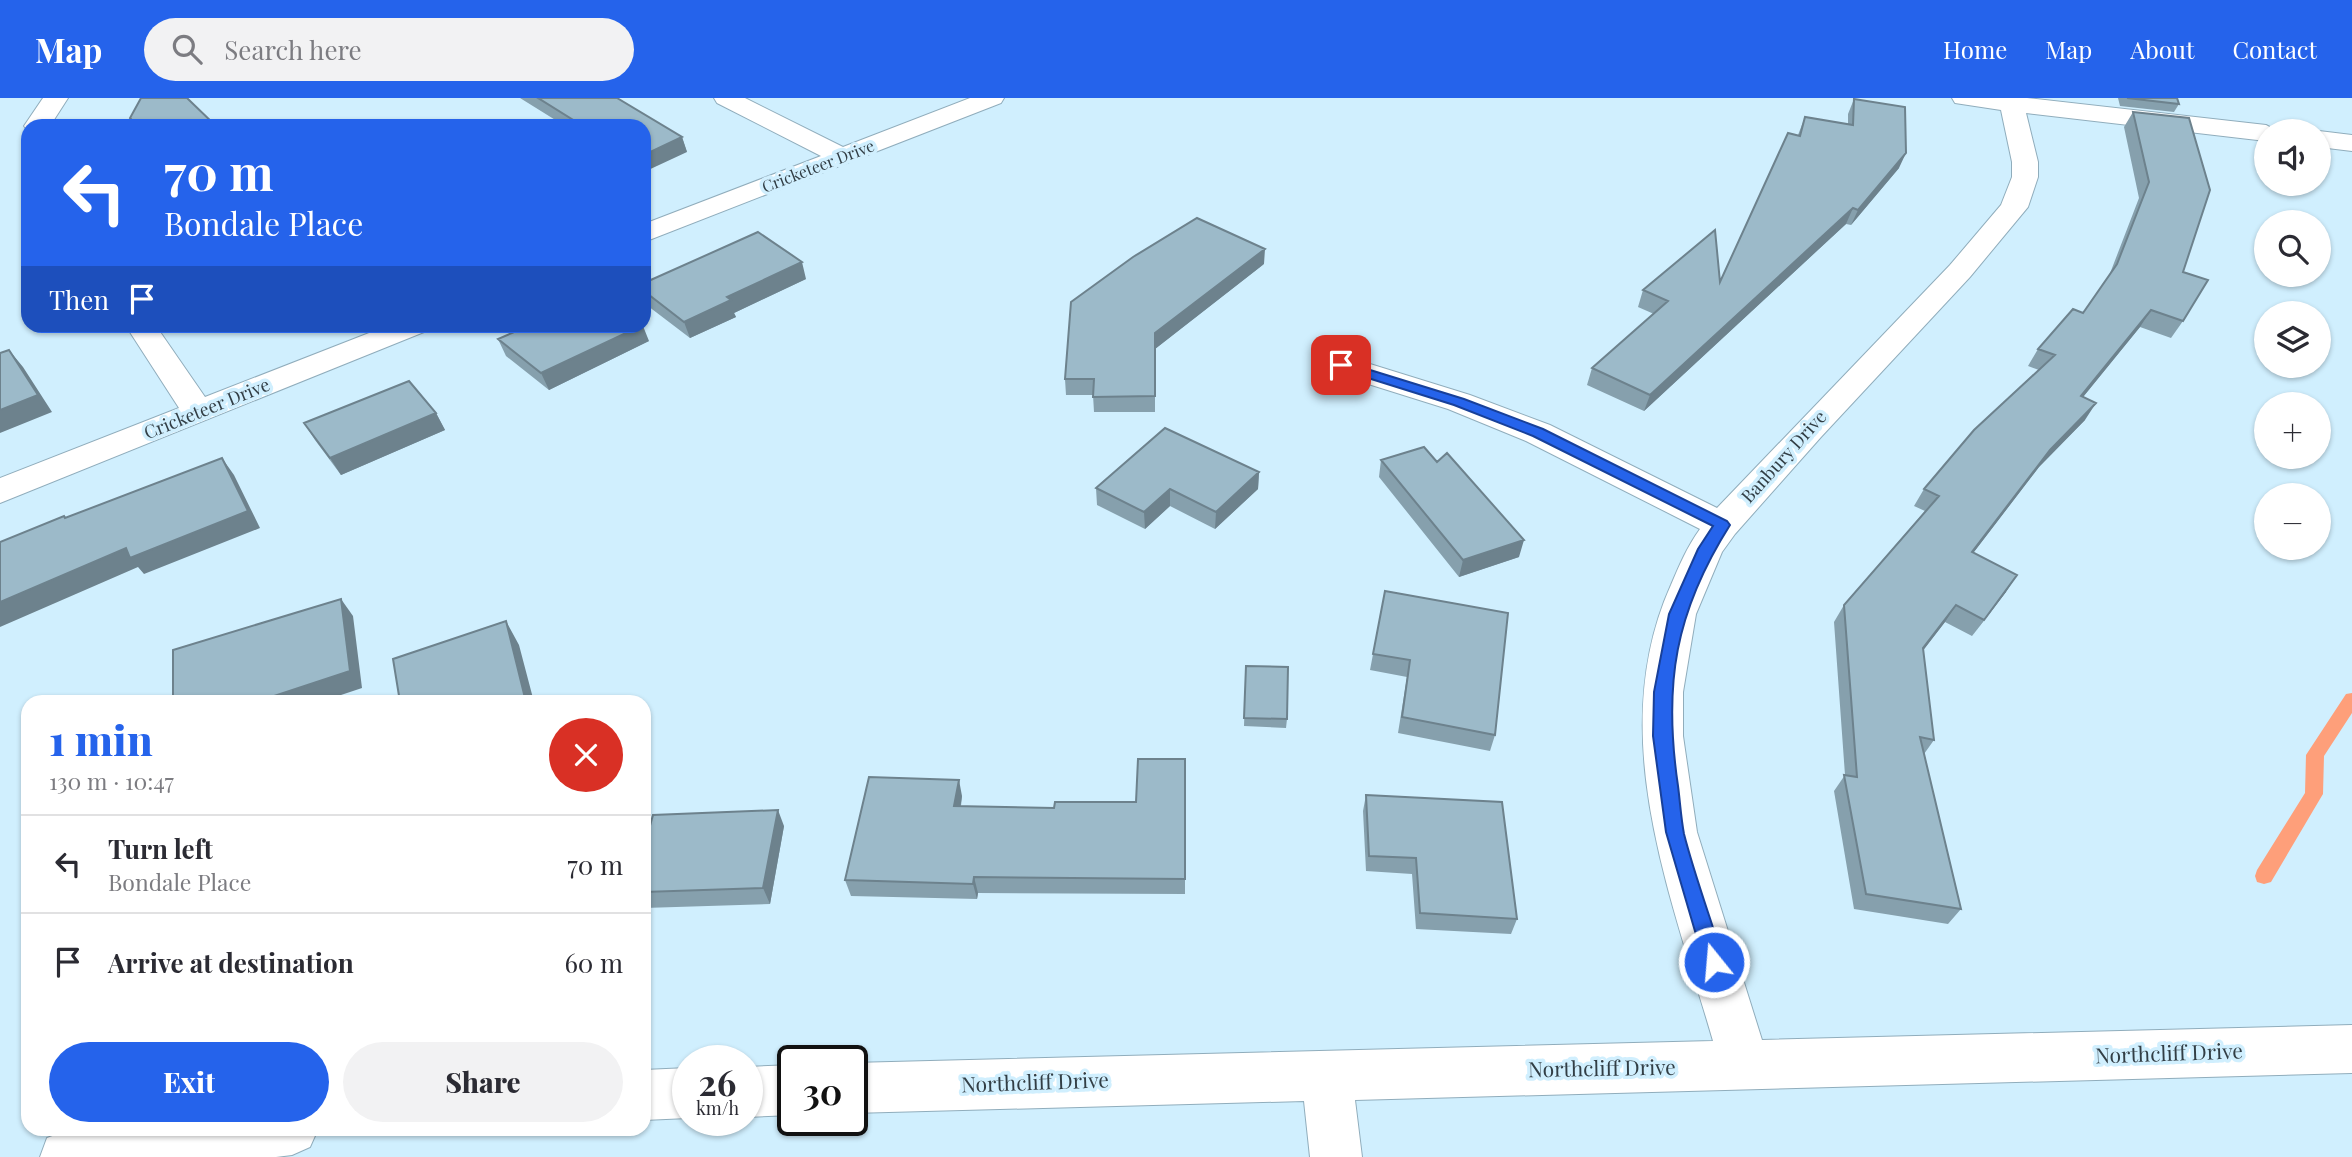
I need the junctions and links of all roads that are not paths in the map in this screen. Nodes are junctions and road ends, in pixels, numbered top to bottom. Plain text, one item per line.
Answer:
1 (56, 98) edge
2 (726, 98) edge
3 (992, 98) edge
4 (1964, 98) edge
5 (2012, 104) junction
6 (40, 119) edge
7 (2254, 132) edge
8 (2331, 140) edge
9 (2352, 143) edge
10 (843, 157) junction
11 (651, 231) edge
12 (146, 333) edge
13 (396, 333) edge
14 (1341, 365) dead end
15 (198, 412) junction
16 (0, 491) edge
17 (1722, 525) junction
18 (2352, 1049) edge
19 (1745, 1065) junction
20 (1326, 1074) junction
21 (868, 1088) edge
22 (672, 1094) edge
23 (651, 1095) edge
24 (209, 1136) edge
25 (90, 1146) edge
26 (1336, 1157) edge

1 - 6 street
2 - 10 street
3 - 10 street, Cricketeer Drive
4 - 5 street
5 - 7 street
5 - 17 street, Banbury Drive
8 - 9 street
10 - 11 street, Cricketeer Drive
12 - 15 street
13 - 15 street, Cricketeer Drive
14 - 17 street
15 - 16 street, Cricketeer Drive
17 - 19 street, Banbury Drive
18 - 19 street, Northcliff Drive
19 - 20 street, Northcliff Drive
20 - 21 street, Northcliff Drive
20 - 26 street
22 - 23 street
24 - 25 street

